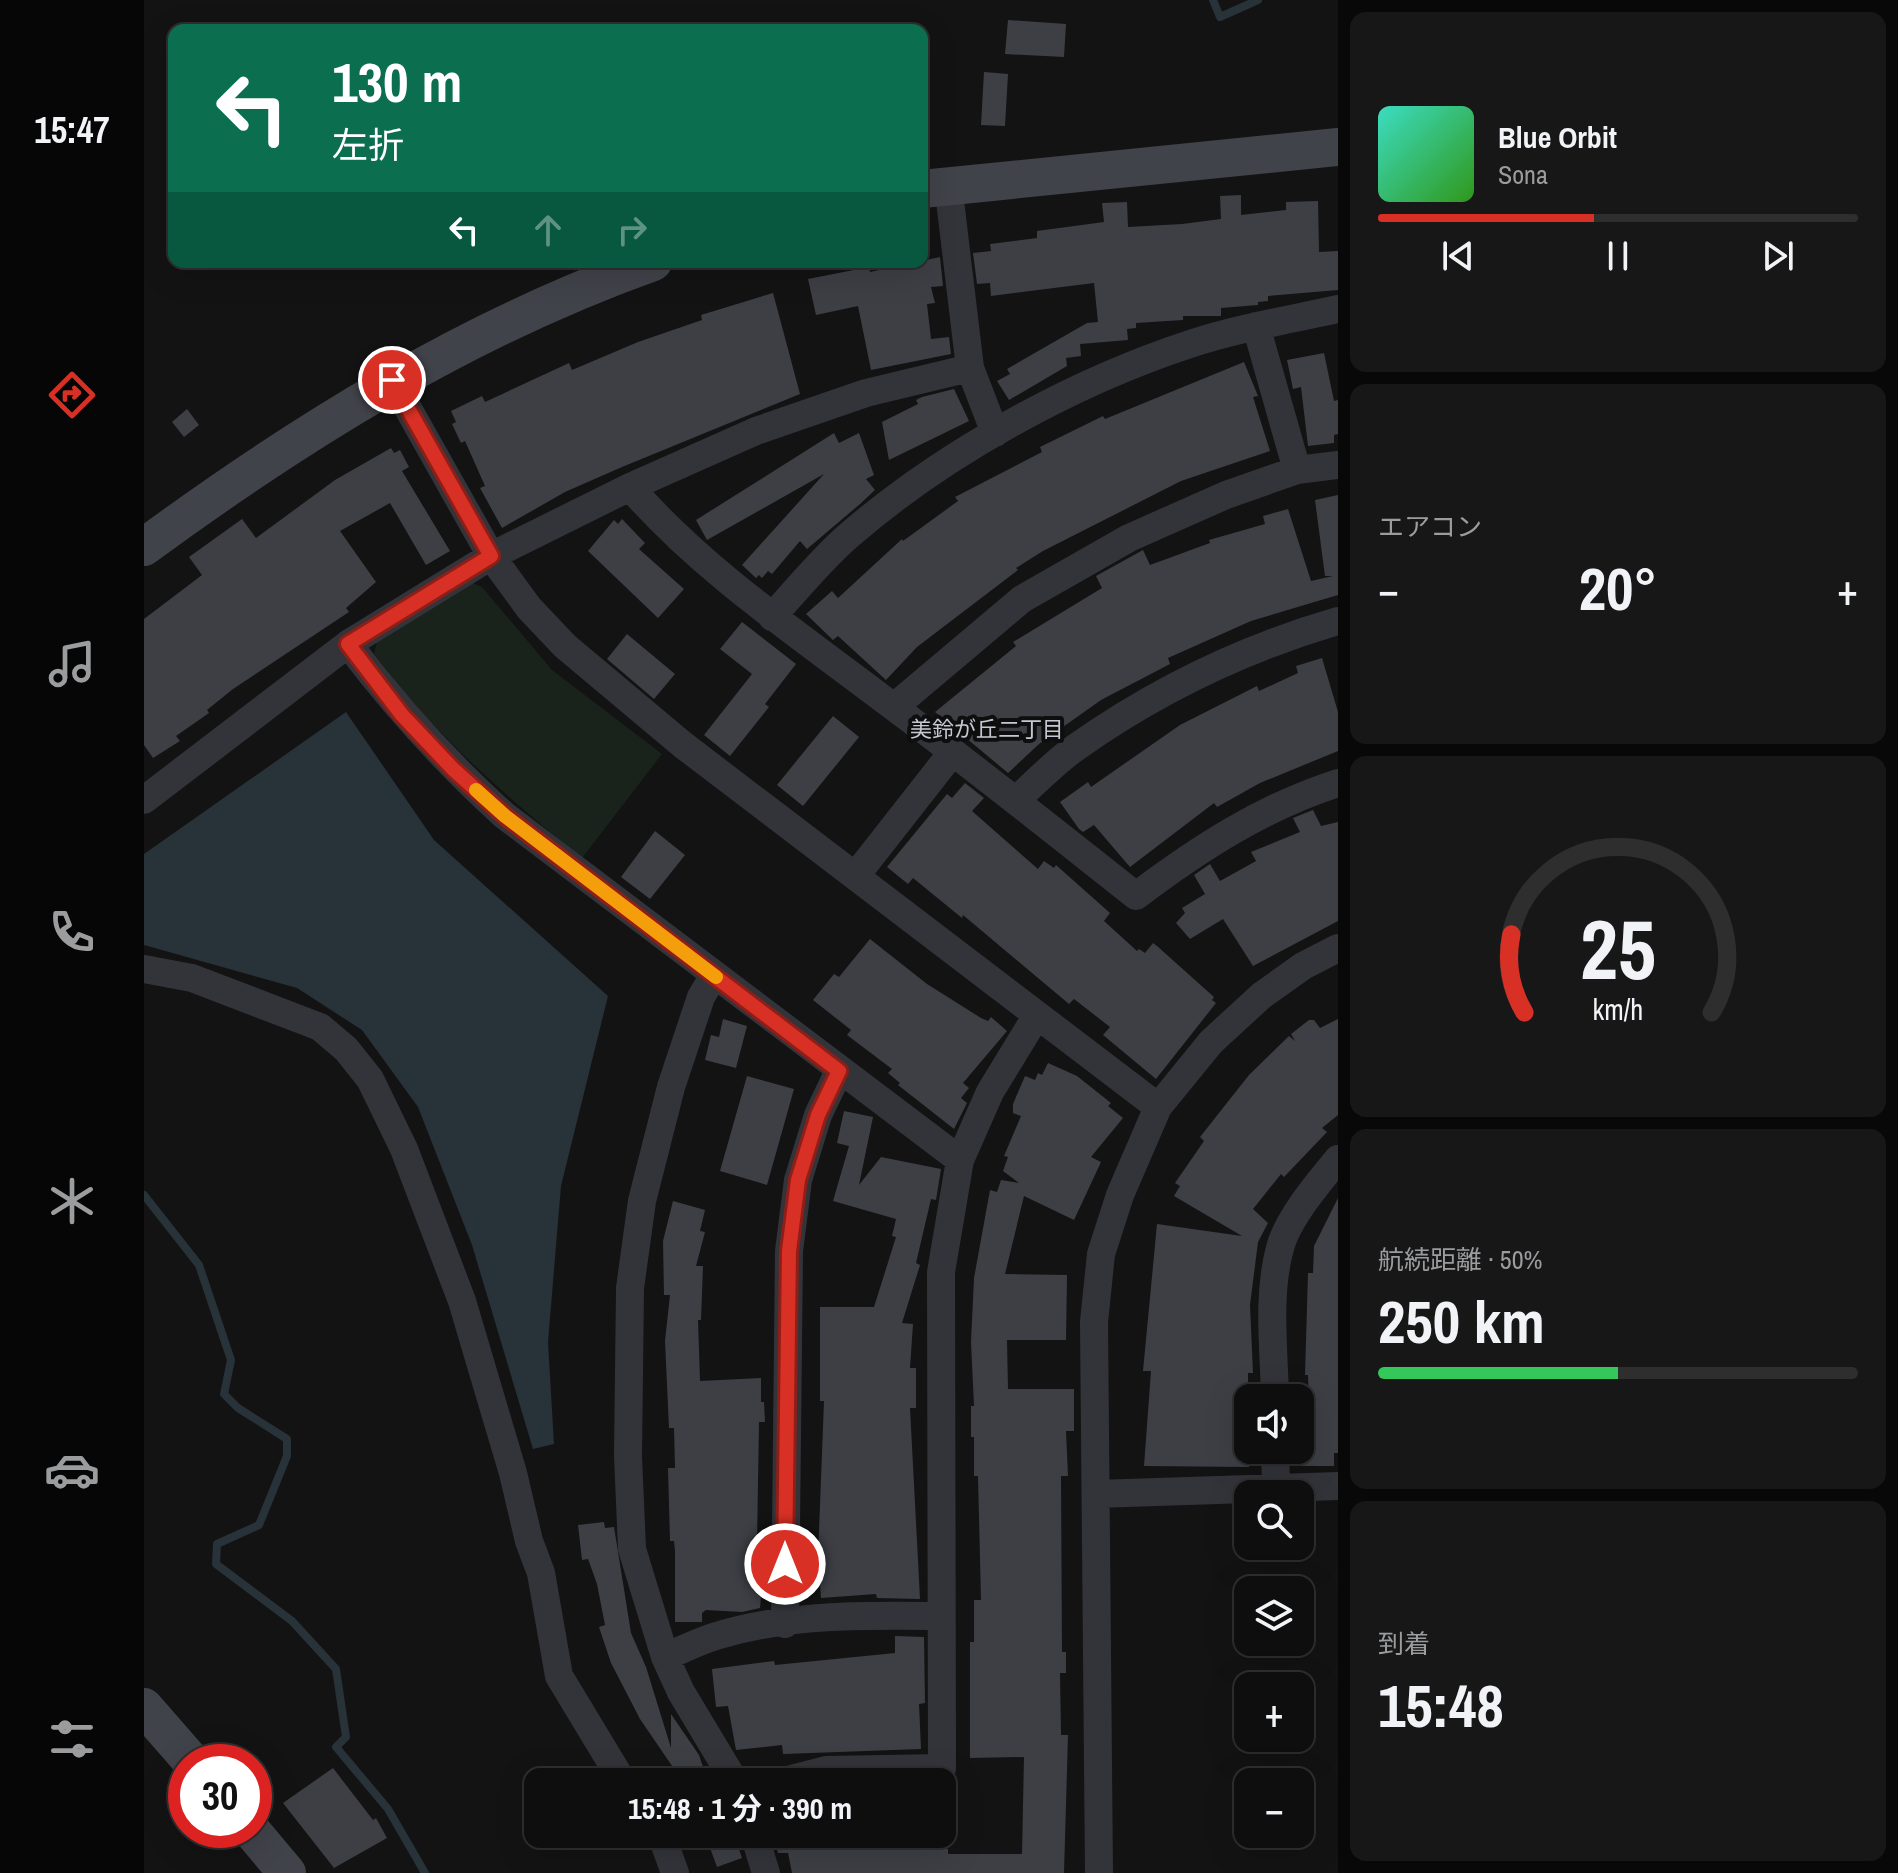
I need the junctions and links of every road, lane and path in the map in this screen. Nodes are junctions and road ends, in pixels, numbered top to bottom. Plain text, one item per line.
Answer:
1 (1338, 147) edge
2 (935, 186) edge
3 (636, 268) edge
4 (1338, 309) edge
5 (1256, 326) junction
6 (970, 368) junction
7 (392, 380) junction
8 (995, 433) junction
9 (1338, 465) edge
10 (1297, 470) junction
11 (630, 487) junction
12 (144, 547) edge
13 (491, 556) junction
14 (772, 617) junction
15 (1337, 625) edge
16 (348, 644) junction
17 (894, 707) junction
18 (951, 754) junction
19 (1338, 783) edge
20 (144, 800) edge
21 (1016, 800) junction
22 (857, 874) junction
23 (1338, 948) edge
24 (144, 969) edge
25 (714, 975) junction
26 (1037, 1015) junction
27 (839, 1071) junction
28 (1158, 1107) junction
29 (1338, 1159) edge
30 (960, 1160) junction
31 (1275, 1384) edge
32 (1314, 1486) edge
33 (1338, 1486) edge
34 (1234, 1489) edge
35 (1096, 1494) junction
36 (940, 1616) junction
37 (785, 1624) junction
38 (665, 1657) junction
39 (144, 1707) edge
40 (176, 1744) edge
41 (615, 1768) edge
42 (727, 1768) edge
43 (942, 1768) edge
44 (266, 1848) edge
45 (666, 1848) edge
46 (758, 1848) edge
47 (287, 1873) edge
48 (675, 1873) edge
49 (766, 1873) edge
50 (1099, 1873) edge

1 - 2 street
2 - 6 street
3 - 7 street
4 - 5 street
5 - 8 street
5 - 10 street
6 - 8 street
6 - 11 street
7 - 12 street
7 - 13 street
8 - 14 street
9 - 10 street
10 - 17 street
11 - 13 street
11 - 14 street
13 - 16 street
13 - 22 street
14 - 17 street
15 - 21 street
16 - 20 street
16 - 25 street
17 - 18 street
18 - 21 street
18 - 22 street
19 - 21 street
22 - 26 street
23 - 28 street
24 - 41 street
25 - 27 street
25 - 38 street
26 - 28 street
26 - 30 street
27 - 30 street
27 - 37 street
28 - 35 street
29 - 31 street
30 - 36 street
32 - 33 street
34 - 35 street
35 - 50 street
36 - 37 street
36 - 43 street
37 - 38 street
38 - 42 street
39 - 40 street
44 - 47 street
45 - 48 street
46 - 49 street

